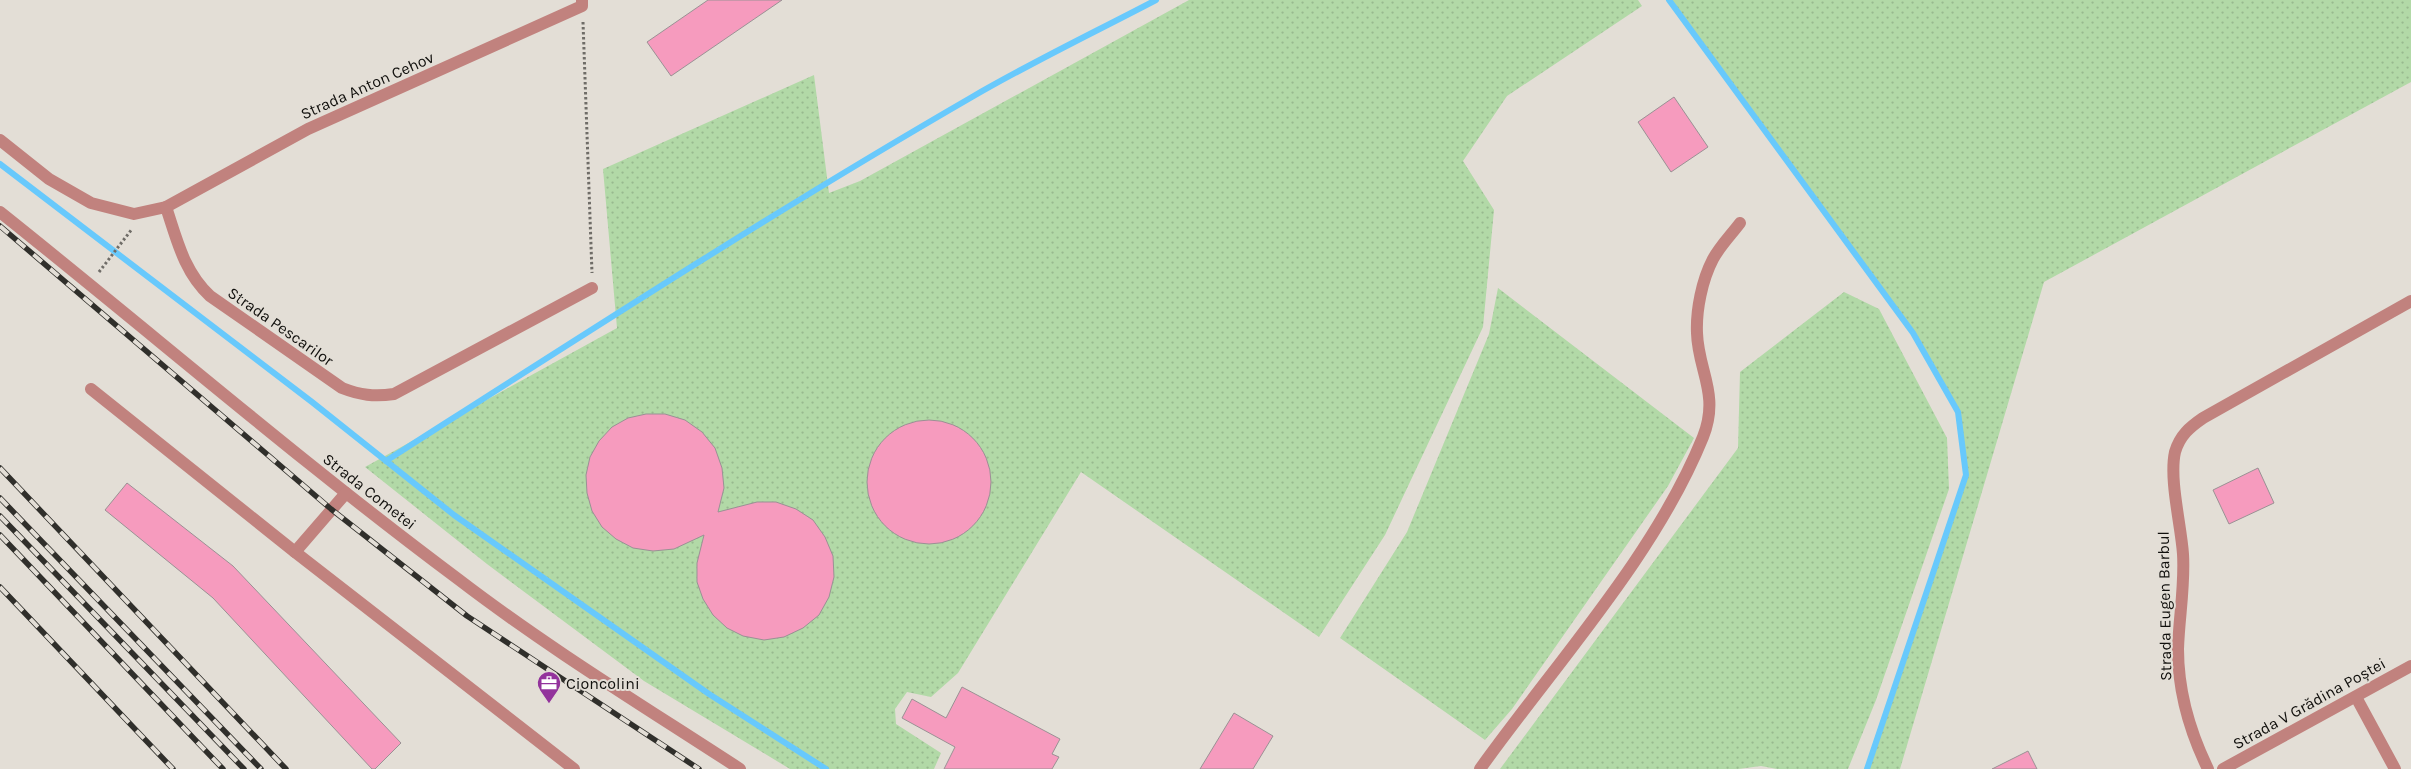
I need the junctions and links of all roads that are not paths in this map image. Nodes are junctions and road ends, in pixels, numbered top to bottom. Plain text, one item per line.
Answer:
1 (582, 3) edge
2 (0, 140) edge
3 (166, 208) junction
4 (0, 212) edge
5 (1740, 223) dead end
6 (592, 288) road end
7 (2411, 302) edge
8 (91, 389) dead end
9 (346, 493) junction
10 (295, 552) junction
11 (2411, 666) edge
12 (2356, 697) junction
13 (574, 769) edge
14 (740, 769) edge
15 (1480, 769) edge
16 (2208, 769) edge
17 (2223, 769) edge
18 (2395, 769) edge

1 - 3 street, Strada Anton Cehov
2 - 3 street
3 - 6 street, Strada Pescarilor
4 - 9 street, Strada Cometei
5 - 15 street
7 - 16 street, Strada Eugen Barbul
8 - 10 street
9 - 10 street
9 - 14 street, Strada Cometei
10 - 13 street
11 - 12 street, Strada V Grădina Poștei
12 - 17 street, Strada V Grădina Poștei
12 - 18 street

